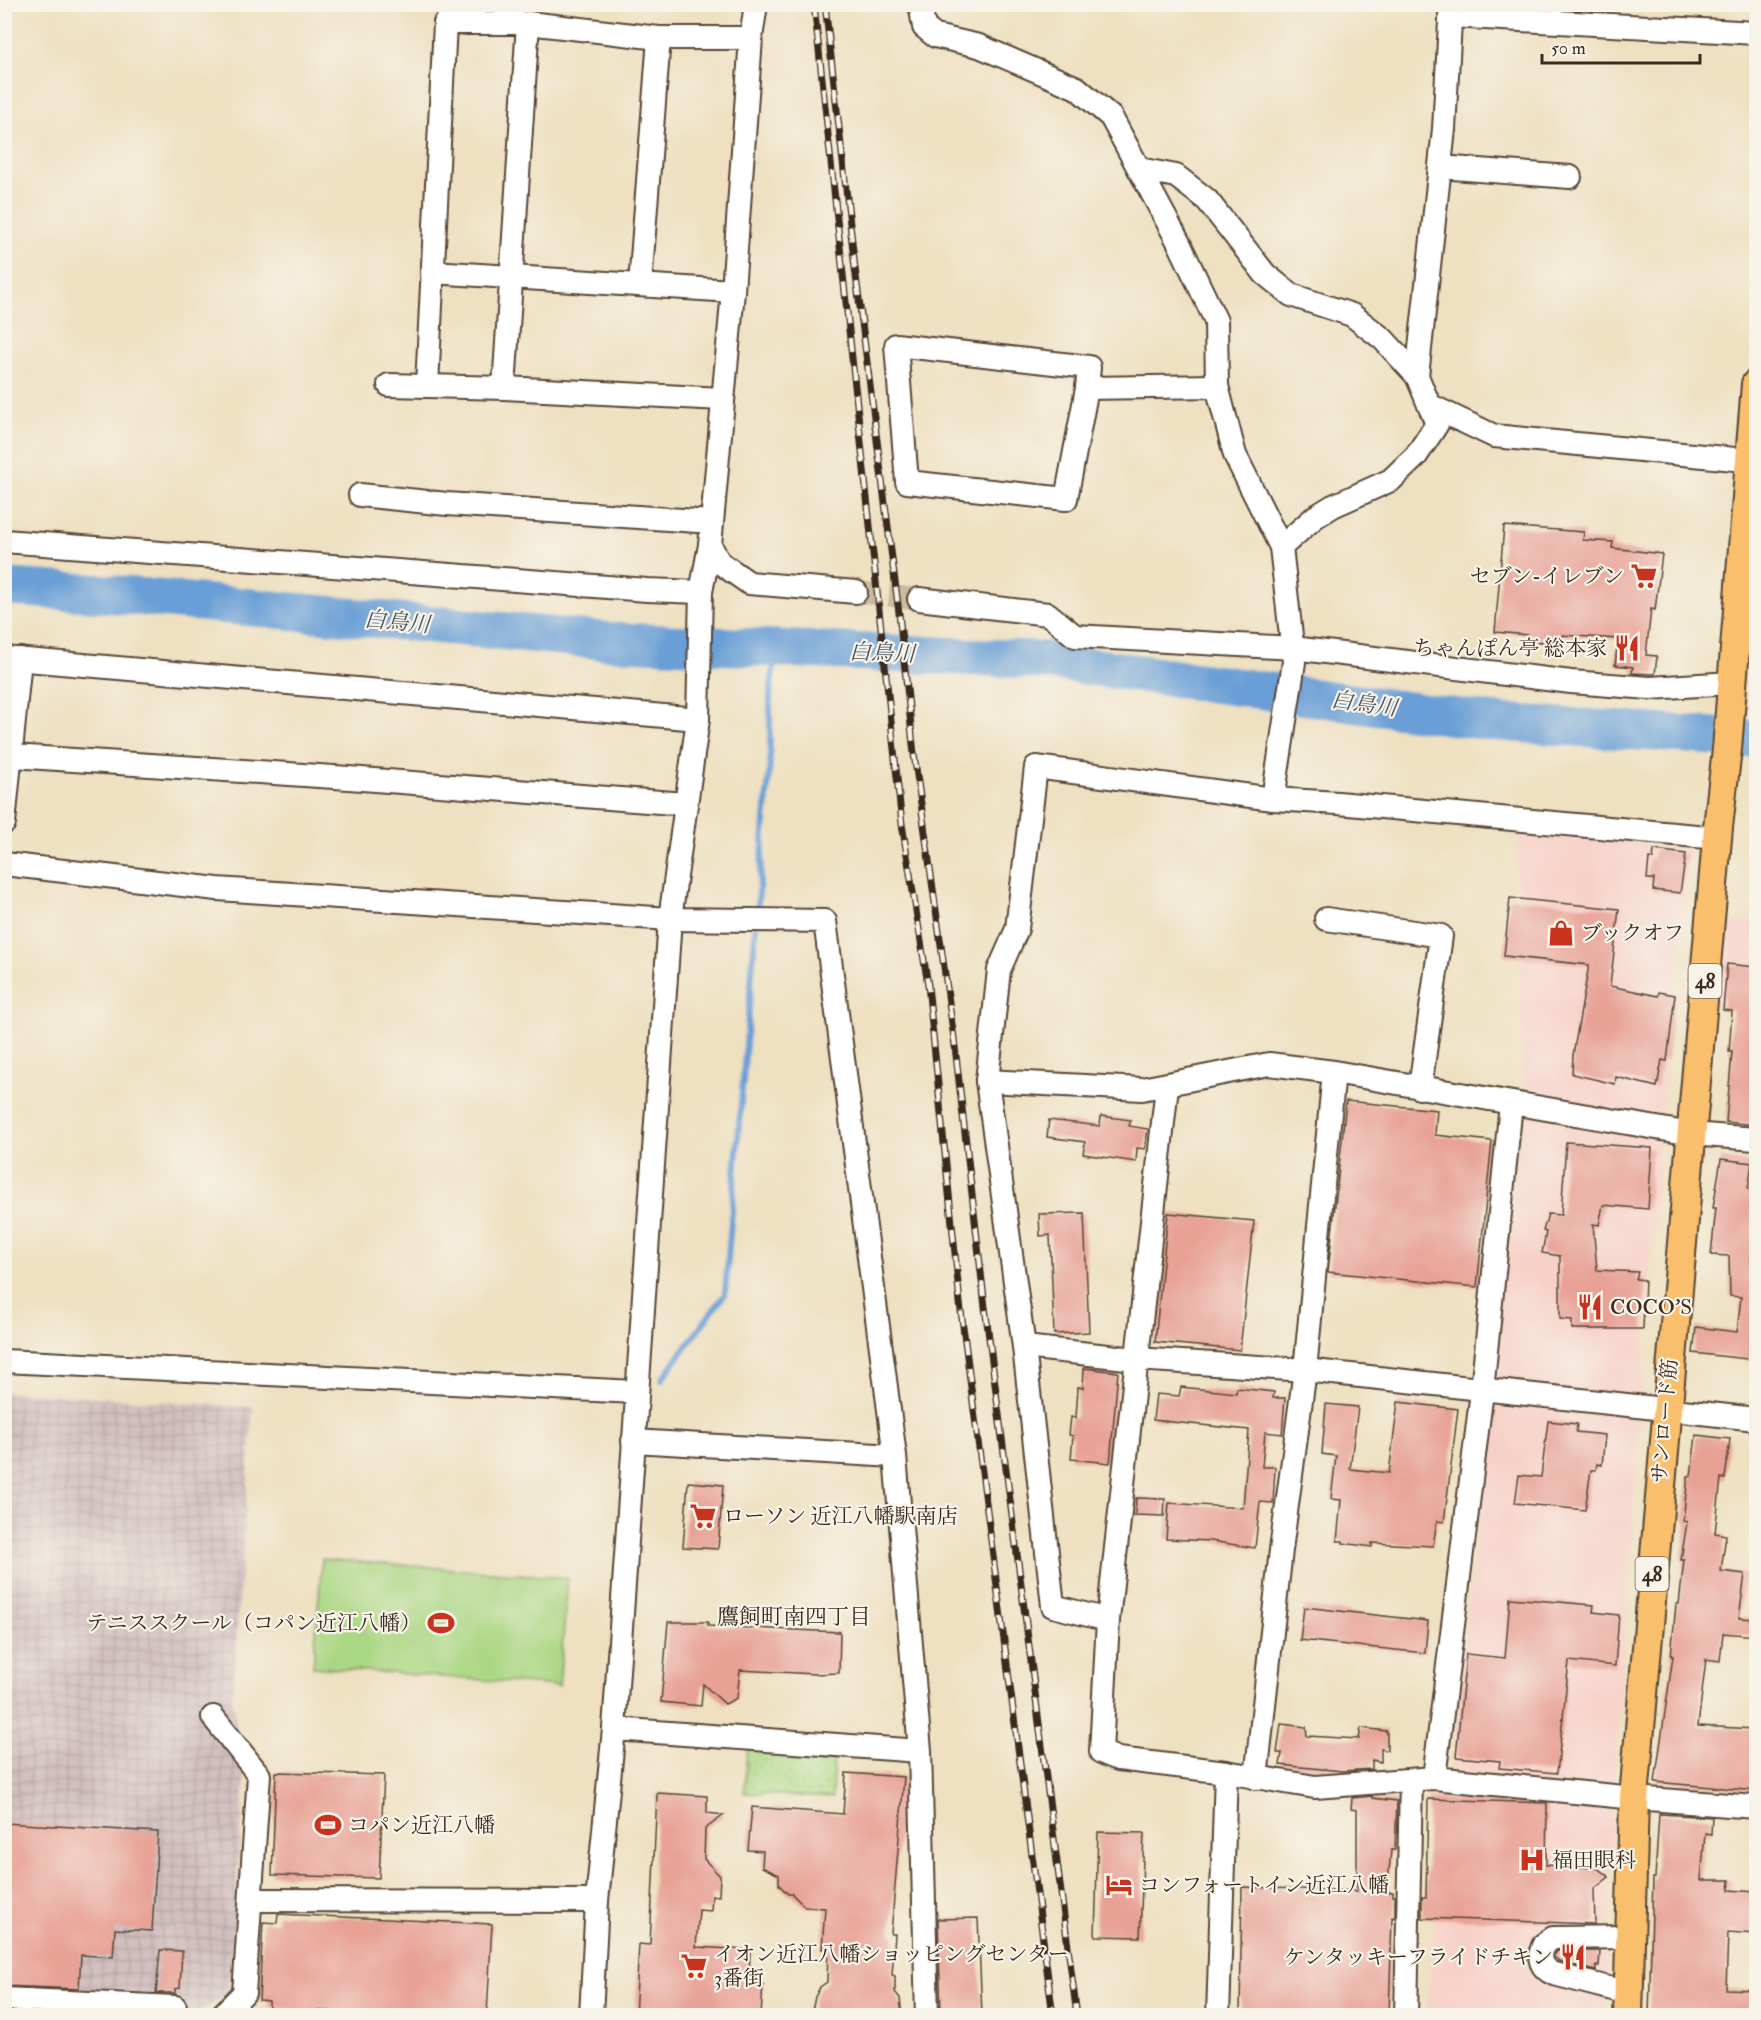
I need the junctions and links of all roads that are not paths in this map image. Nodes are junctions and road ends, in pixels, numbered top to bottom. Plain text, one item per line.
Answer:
1 (756, 4) edge
2 (920, 4) edge
3 (1451, 10) edge
4 (528, 23) junction
5 (1756, 33) edge
6 (659, 38) junction
7 (751, 38) junction
8 (1440, 167) junction
9 (1139, 169) junction
10 (1570, 177) dead end
11 (432, 272) junction
12 (511, 277) junction
13 (640, 285) junction
14 (733, 291) junction
15 (1417, 376) junction
16 (1756, 384) edge
17 (389, 386) dead end
18 (427, 386) junction
19 (1217, 386) junction
20 (504, 388) junction
21 (1087, 388) junction
22 (723, 399) junction
23 (1429, 405) junction
24 (1753, 461) edge
25 (360, 495) dead end
26 (712, 522) junction
27 (4, 541) edge
28 (710, 545) junction
29 (1281, 547) junction
30 (701, 592) junction
31 (856, 592) tunnel mouth
32 (919, 599) tunnel mouth
33 (1294, 655) junction
34 (12, 659) edge
35 (1731, 690) junction
36 (698, 719) junction
37 (12, 756) junction
38 (7, 783) edge
39 (1273, 799) junction
40 (686, 804) junction
41 (4, 823) edge
42 (1718, 833) junction
43 (4, 864) edge
44 (670, 919) junction
45 (1326, 919) dead end
46 (1334, 1072) junction
47 (987, 1081) junction
48 (1167, 1086) junction
49 (1420, 1088) junction
50 (1511, 1104) junction
51 (1691, 1134) junction
52 (1756, 1139) edge
53 (1024, 1347) junction
54 (1136, 1359) junction
55 (4, 1361) edge
56 (1305, 1370) junction
57 (1482, 1390) junction
58 (636, 1392) junction
59 (1666, 1410) junction
60 (1756, 1419) edge
61 (633, 1441) junction
62 (895, 1456) junction
63 (1108, 1620) junction
64 (213, 1717) dead end
65 (614, 1729) junction
66 (920, 1751) junction
67 (1226, 1772) junction
68 (1256, 1778) junction
69 (1434, 1778) junction
70 (1411, 1780) junction
71 (1634, 1798) junction
72 (1756, 1807) edge
73 (252, 1900) junction
74 (597, 1901) junction
75 (1630, 1937) junction
76 (4, 1999) edge
77 (1628, 2004) edge
78 (175, 2007) dead end
79 (221, 2016) edge
80 (591, 2016) edge
81 (927, 2016) edge
82 (1218, 2016) edge
83 (1406, 2016) edge

1 - 7 street
2 - 9 street
3 - 5 street
3 - 8 street
4 - 6 street
4 - 11 street
4 - 12 street
6 - 7 street
6 - 13 street
7 - 14 street
8 - 10 street
8 - 15 street
9 - 15 street
9 - 19 street
11 - 12 street
11 - 18 street
12 - 13 street
12 - 20 street
13 - 14 street
14 - 22 street
15 - 23 street
16 - 24 main road, 48
17 - 18 street
18 - 20 street
19 - 21 street
19 - 29 street
20 - 22 street
21 - 21 street
22 - 26 street
23 - 24 street
23 - 29 street
24 - 35 main road, 48
25 - 26 street
26 - 28 street
27 - 30 street
28 - 30 street
28 - 31 street
29 - 33 street
30 - 36 street
32 - 33 street
33 - 35 street
33 - 39 street
34 - 36 street
34 - 37 street
35 - 42 main road, 48
36 - 40 street
37 - 38 street
37 - 40 street
38 - 41 street
39 - 42 street
39 - 47 street
40 - 44 street
42 - 51 main road, サンロード筋 / 48
43 - 44 street
44 - 58 street
44 - 62 street
45 - 49 street
46 - 48 street
46 - 49 street
46 - 56 street
47 - 48 street
47 - 53 street
48 - 54 street
49 - 50 street
50 - 51 street
50 - 57 street
51 - 52 street
51 - 59 main road, サンロード筋 / 48
53 - 54 street
53 - 63 street
54 - 56 street
54 - 63 street
55 - 58 street
56 - 57 street
56 - 68 street
57 - 59 street
57 - 69 street
58 - 61 street
59 - 60 street
59 - 71 main road, サンロード筋 / 48
61 - 62 street
61 - 65 street
62 - 66 street
63 - 67 street
64 - 73 street
65 - 66 street
65 - 74 street
66 - 81 street
67 - 68 street
67 - 82 street
68 - 70 street
69 - 70 street
69 - 71 street
70 - 83 street
71 - 72 street
71 - 75 main road, サンロード筋 / 48
73 - 74 street
73 - 79 street
74 - 80 street
75 - 77 main road, サンロード筋 / 48
75 - 77 street
76 - 78 street

